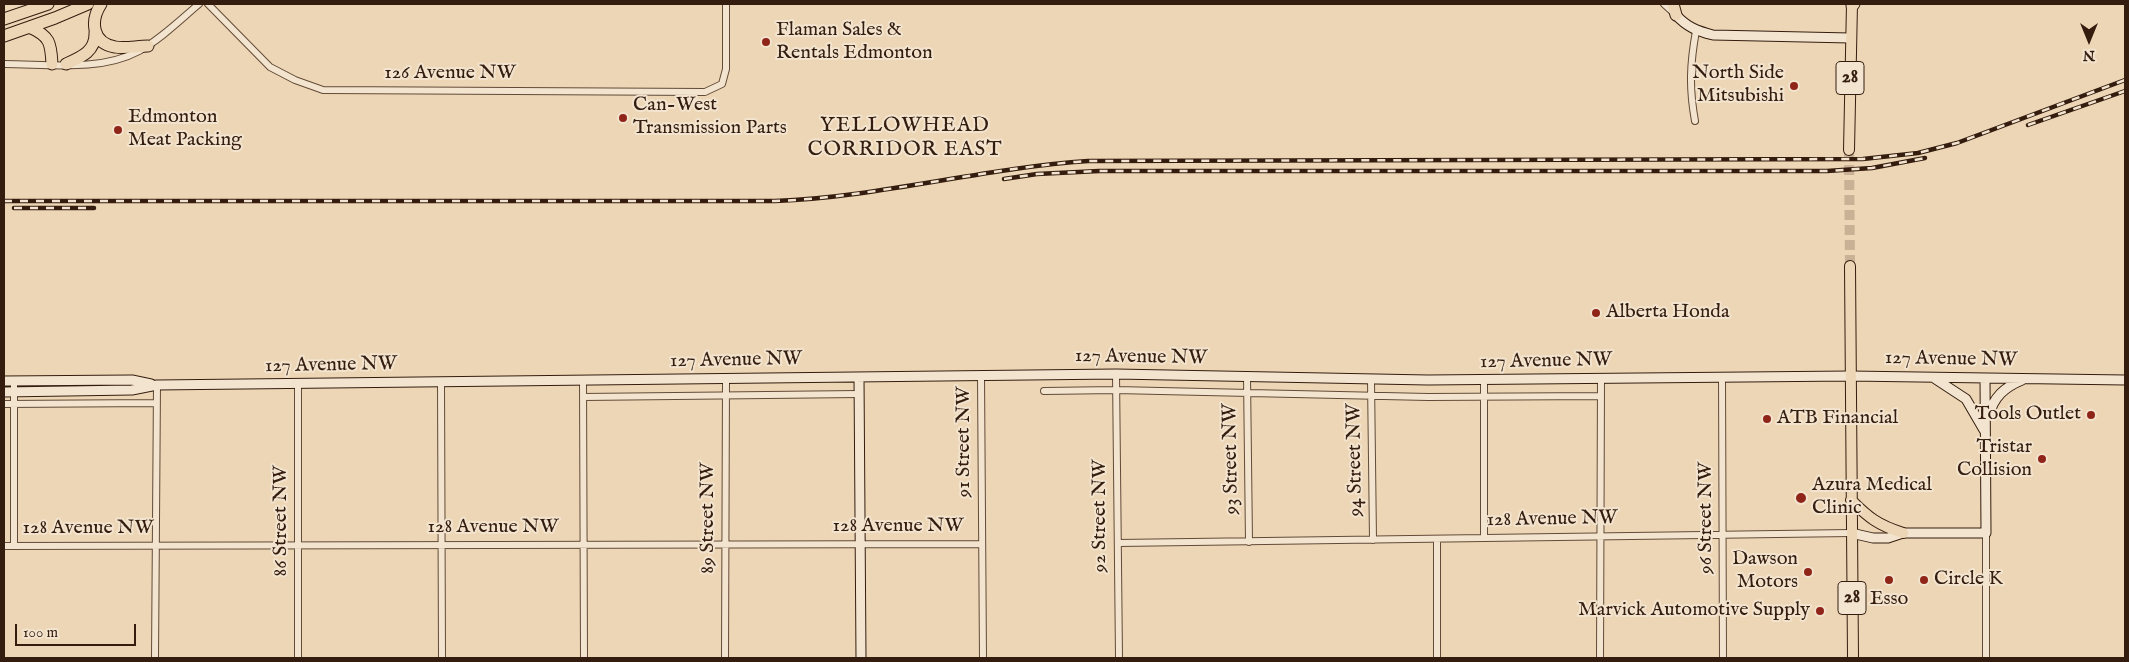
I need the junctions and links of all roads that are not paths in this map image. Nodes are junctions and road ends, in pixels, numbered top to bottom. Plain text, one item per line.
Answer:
1 (48, 4) edge
2 (88, 4) edge
3 (101, 4) edge
4 (199, 4) edge
5 (208, 4) edge
6 (726, 4) edge
7 (1664, 4) edge
8 (1853, 4) edge
9 (1674, 10) edge
10 (4, 19) edge
11 (29, 27) junction
12 (1696, 31) junction
13 (95, 32) junction
14 (4, 36) edge
15 (1850, 38) junction
16 (148, 46) junction
17 (4, 64) edge
18 (52, 64) junction
19 (66, 64) junction
20 (1695, 121) dead end
21 (1850, 150) tunnel mouth
22 (1850, 266) tunnel mouth
23 (1116, 374) junction
24 (981, 376) junction
25 (1850, 376) junction
26 (859, 377) junction
27 (1247, 377) junction
28 (1932, 377) junction
29 (1722, 378) junction
30 (1985, 378) junction
31 (726, 379) junction
32 (1601, 379) junction
33 (2027, 379) junction
34 (1371, 380) junction
35 (1484, 380) junction
36 (2125, 380) edge
37 (4, 381) edge
38 (14, 381) junction
39 (583, 381) junction
40 (441, 382) junction
41 (298, 384) junction
42 (156, 385) junction
43 (1116, 390) junction
44 (1044, 391) dead end
45 (4, 392) edge
46 (14, 392) junction
47 (1247, 393) junction
48 (860, 394) junction
49 (726, 396) junction
50 (1371, 396) junction
51 (1601, 396) junction
52 (583, 397) junction
53 (1484, 397) junction
54 (156, 403) junction
55 (4, 404) edge
56 (13, 404) junction
57 (1985, 433) junction
58 (1851, 500) junction
59 (1986, 533) junction
60 (1903, 534) junction
61 (1723, 535) junction
62 (1851, 535) junction
63 (1600, 536) junction
64 (1484, 538) junction
65 (1437, 539) junction
66 (1373, 540) junction
67 (1249, 542) junction
68 (1118, 543) junction
69 (982, 544) junction
70 (860, 545) junction
71 (4, 546) edge
72 (14, 546) junction
73 (155, 546) junction
74 (298, 546) junction
75 (441, 546) junction
76 (584, 546) junction
77 (725, 546) junction
78 (155, 658) edge
79 (298, 658) edge
80 (442, 658) edge
81 (584, 658) edge
82 (725, 658) edge
83 (861, 658) edge
84 (983, 658) edge
85 (1118, 658) edge
86 (1437, 658) edge
87 (1600, 658) edge
88 (1723, 658) edge
89 (1853, 658) edge
90 (1986, 658) edge

1 - 10 highway
2 - 11 highway
3 - 13 highway
4 - 16 street
5 - 6 street, 126 Avenue NW
7 - 9 street
8 - 15 main road, 28
9 - 12 main road
11 - 14 highway
11 - 18 highway
12 - 15 main road
12 - 20 street
13 - 16 highway
13 - 19 highway
15 - 21 main road, 28
16 - 19 street
17 - 18 street
18 - 19 street
22 - 25 main road
23 - 24 main road, 127 Avenue NW
23 - 27 main road, 127 Avenue NW
23 - 43 street, 92 Street NW
24 - 26 main road, 127 Avenue NW
24 - 69 street, 91 Street NW
25 - 28 main road, 127 Avenue NW
25 - 29 main road, 127 Avenue NW
25 - 58 main road
26 - 31 main road, 127 Avenue NW
26 - 48 main road
27 - 34 main road, 127 Avenue NW
27 - 47 street, 93 Street NW
28 - 30 main road, 127 Avenue NW
28 - 57 main road
29 - 32 main road, 127 Avenue NW
29 - 61 street, 96 Street NW
30 - 33 main road, 127 Avenue NW
30 - 57 main road
31 - 39 main road, 127 Avenue NW
31 - 49 street, 89 Street NW
32 - 35 main road, 127 Avenue NW
32 - 51 street
33 - 36 main road, 127 Avenue NW
33 - 57 main road
34 - 35 main road, 127 Avenue NW
34 - 50 street, 94 Street NW
35 - 53 street
37 - 38 main road, 127 Avenue NW
38 - 42 main road, 127 Avenue NW
38 - 46 street
39 - 40 main road, 127 Avenue NW
39 - 52 street
40 - 41 main road, 127 Avenue NW
40 - 75 street
41 - 42 main road, 127 Avenue NW
41 - 74 street, 86 Street NW
42 - 46 main road, 127 Avenue NW
42 - 54 street
43 - 44 street, 127 Avenue NW
43 - 47 street, 127 Avenue NW
43 - 68 street, 92 Street NW
45 - 46 main road, 127 Avenue NW
46 - 56 street
47 - 50 street, 127 Avenue NW
47 - 67 street, 93 Street NW
48 - 49 street, 127 Avenue NW
48 - 70 main road
49 - 52 street, 127 Avenue NW
49 - 77 street, 89 Street NW
50 - 53 street, 127 Avenue NW
50 - 66 street, 94 Street NW
51 - 53 street, 127 Avenue NW
51 - 63 street
52 - 76 street
53 - 64 street
54 - 56 street
54 - 73 street
55 - 56 street
56 - 72 street
57 - 59 main road
58 - 60 main road
58 - 62 main road
59 - 60 main road, 128 Avenue NW
59 - 90 street
60 - 62 main road, 128 Avenue NW
61 - 62 street, 128 Avenue NW
61 - 63 street, 128 Avenue NW
61 - 88 street, 96 Street NW
62 - 89 main road, 28
63 - 64 street, 128 Avenue NW
63 - 87 street
64 - 65 street, 128 Avenue NW
65 - 66 street, 128 Avenue NW
65 - 86 street
66 - 67 street, 128 Avenue NW
67 - 68 street, 128 Avenue NW
68 - 85 street, 92 Street NW
69 - 70 street, 128 Avenue NW
69 - 84 street, 91 Street NW
70 - 77 street, 128 Avenue NW
70 - 83 main road
71 - 72 street, 128 Avenue NW
72 - 73 street, 128 Avenue NW
73 - 74 street, 128 Avenue NW
73 - 78 street
74 - 75 street, 128 Avenue NW
74 - 79 street, 86 Street NW
75 - 76 street, 128 Avenue NW
75 - 80 street
76 - 77 street, 128 Avenue NW
76 - 81 street
77 - 82 street, 89 Street NW

